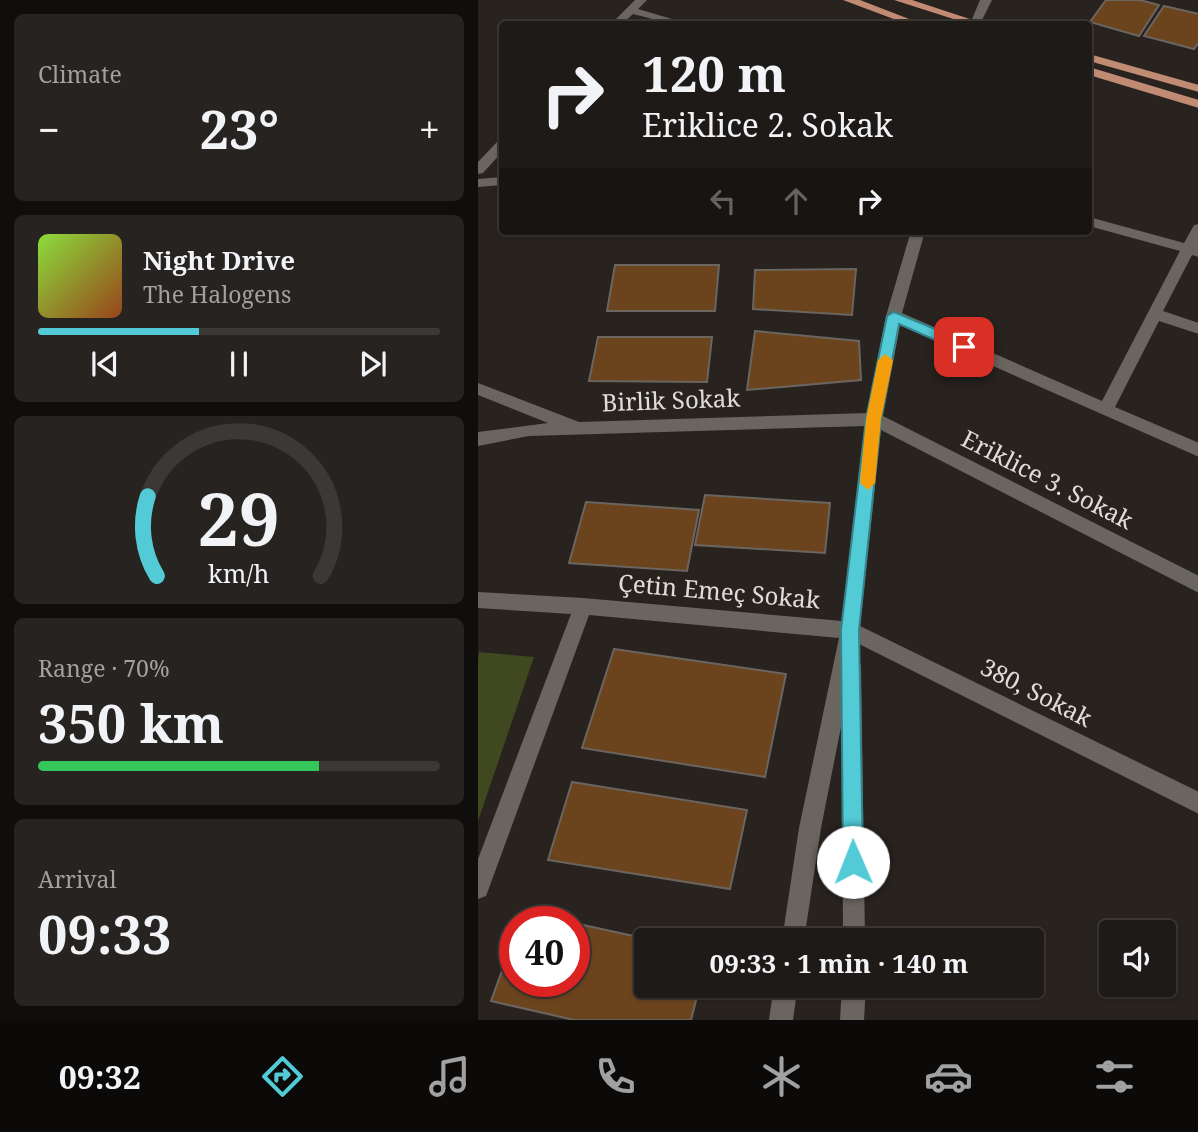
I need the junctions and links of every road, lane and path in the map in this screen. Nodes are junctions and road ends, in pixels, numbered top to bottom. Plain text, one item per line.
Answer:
1 (641, 0) edge
2 (849, 0) edge
3 (900, 0) edge
4 (986, 0) edge
5 (629, 10) junction
6 (619, 21) edge
7 (671, 21) edge
8 (908, 21) edge
9 (961, 21) edge
10 (972, 21) edge
11 (1092, 58) edge
12 (1092, 72) edge
13 (1198, 89) edge
14 (1198, 104) edge
15 (499, 148) edge
16 (478, 170) edge
17 (499, 181) edge
18 (478, 183) edge
19 (1092, 222) edge
20 (1198, 228) edge
21 (917, 235) edge
22 (1194, 251) edge
23 (1155, 314) junction
24 (894, 316) junction
25 (1198, 329) edge
26 (478, 389) edge
27 (1106, 408) junction
28 (874, 419) junction
29 (579, 429) junction
30 (478, 439) edge
31 (1198, 451) edge
32 (1198, 585) edge
33 (478, 600) edge
34 (584, 606) junction
35 (850, 630) junction
36 (1198, 804) edge
37 (478, 888) edge
38 (795, 928) edge
39 (854, 928) edge
40 (784, 998) edge
41 (853, 998) edge
42 (781, 1020) edge
43 (852, 1020) edge

1 - 5 street
2 - 8 main road
3 - 9 main road
4 - 10 street
5 - 6 street
5 - 7 street
11 - 13 main road
12 - 14 main road
15 - 16 street
17 - 18 street
19 - 22 street
20 - 22 street
21 - 24 street
22 - 23 street
23 - 25 street
23 - 27 street
24 - 27 street
24 - 28 street
26 - 29 street, Birlik Sokak
27 - 31 street
28 - 29 street, Birlik Sokak
28 - 32 street, Eriklice 3. Sokak
28 - 35 street
29 - 30 street
33 - 34 street, Çetin Emeç Sokak
34 - 35 street, Çetin Emeç Sokak
34 - 37 street, Çetin Emeç Sokak
35 - 36 street, 380, Sokak
35 - 38 street
35 - 39 street
40 - 42 street
41 - 43 street

